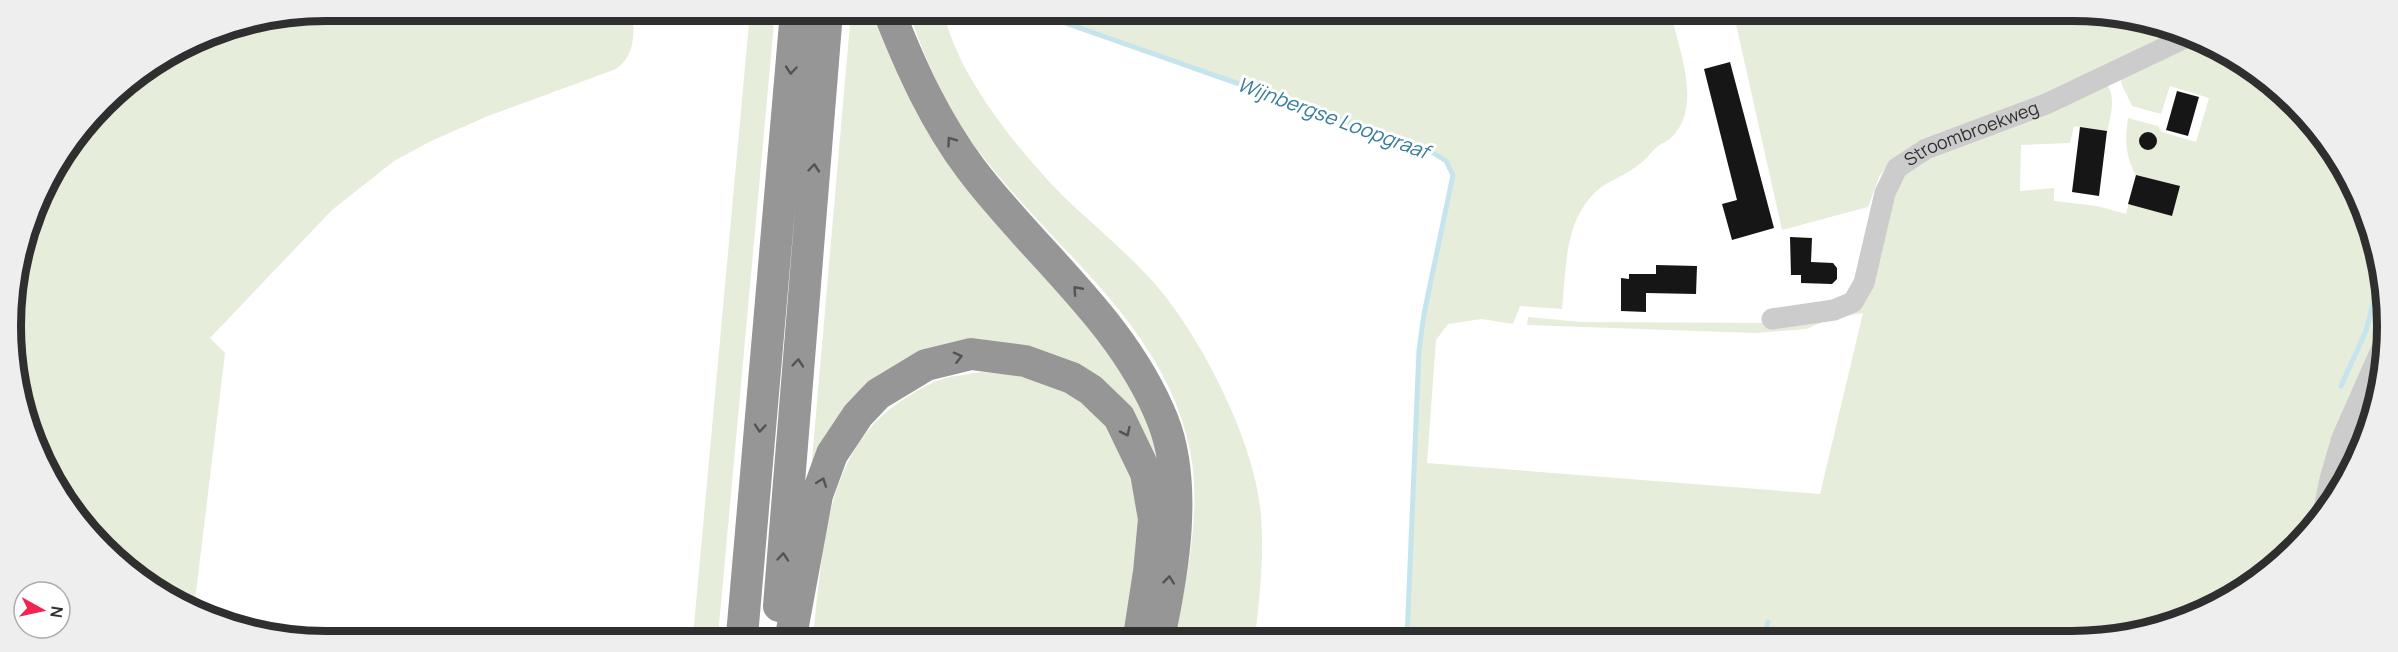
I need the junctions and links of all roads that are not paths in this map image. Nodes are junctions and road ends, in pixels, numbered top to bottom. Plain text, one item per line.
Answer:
1 (795, 21) edge
2 (826, 21) edge
3 (893, 21) edge
4 (2180, 41) edge
5 (1772, 319) dead end
6 (2374, 366) edge
7 (2329, 490) edge
8 (742, 631) edge
9 (776, 631) edge
10 (792, 631) edge
11 (1140, 631) edge
12 (1160, 631) edge

1 -> 8 highway
9 -> 2 highway
12 -> 3 highway
4 - 5 street, Stroombroekweg
6 - 7 street
10 -> 11 highway

